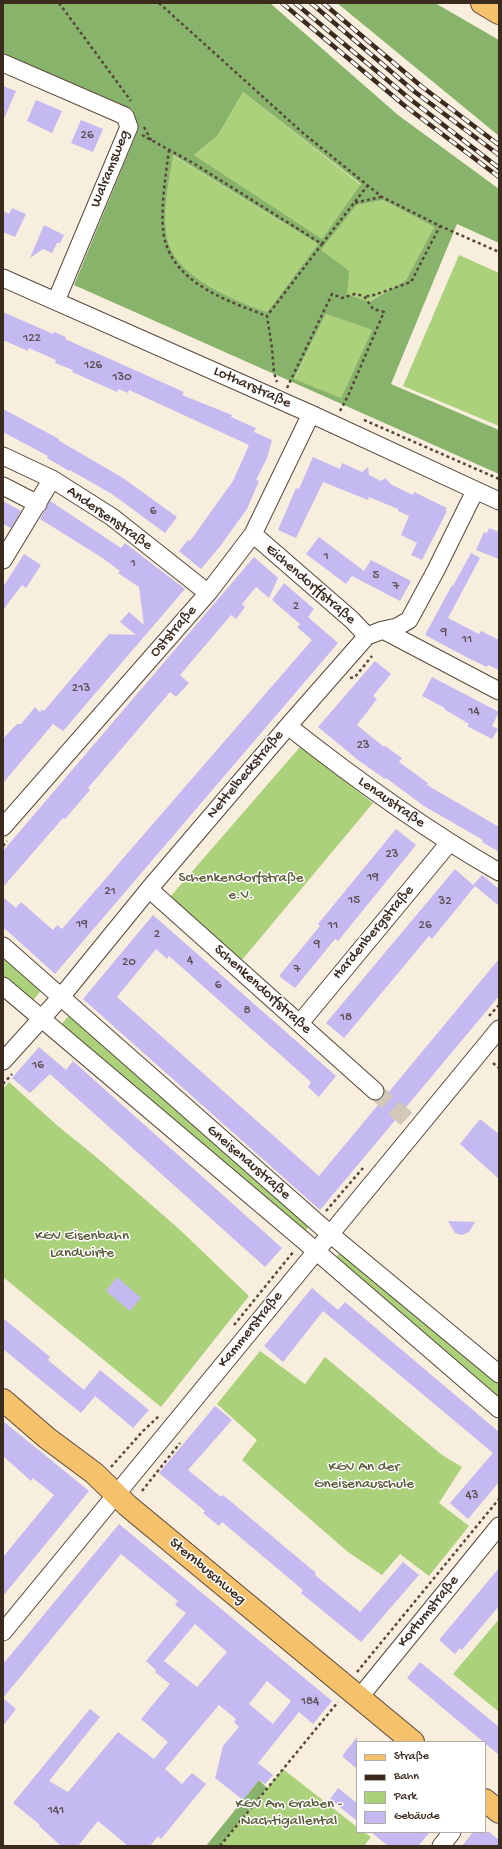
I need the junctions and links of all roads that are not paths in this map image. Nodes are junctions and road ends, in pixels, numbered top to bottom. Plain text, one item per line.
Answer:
1 (482, 3) edge
2 (499, 13) edge
3 (3, 63) edge
4 (3, 278) edge
5 (56, 301) junction
6 (310, 414) junction
7 (3, 456) edge
8 (52, 479) junction
9 (3, 486) edge
10 (475, 491) junction
11 (499, 501) edge
12 (38, 504) junction
13 (253, 534) junction
14 (3, 560) edge
15 (208, 593) junction
16 (383, 630) junction
17 (367, 636) junction
18 (499, 691) edge
19 (288, 726) junction
20 (3, 827) edge
21 (449, 843) junction
22 (499, 872) edge
23 (149, 889) junction
24 (3, 946) edge
25 (3, 986) edge
26 (61, 997) junction
27 (40, 1019) junction
28 (300, 1023) junction
29 (499, 1029) edge
30 (8, 1067) edge
31 (375, 1091) tunnel mouth
32 (330, 1234) junction
33 (316, 1251) junction
34 (499, 1374) edge
35 (3, 1400) edge
36 (499, 1409) edge
37 (116, 1493) junction
38 (499, 1526) edge
39 (3, 1632) edge
40 (350, 1698) junction
41 (412, 1741) edge
42 (486, 1801) edge
43 (499, 1812) edge
44 (451, 1833) edge
45 (441, 1846) edge

1 - 2 main road
3 - 5 street, Walramsweg
4 - 5 street, Lotharstraße
5 - 6 street, Lotharstraße
6 - 10 street, Lotharstraße
6 - 13 street, Oststraße
7 - 8 street, Andersenstraße
8 - 12 street
8 - 15 street, Andersenstraße
9 - 12 street
10 - 11 street, Lotharstraße
10 - 16 street, Nettelbeckstraße
12 - 14 street
13 - 15 street, Oststraße
13 - 17 street, Eichendorffstraße
15 - 20 street, Oststraße
16 - 17 street, Nettelbeckstraße
16 - 18 street
17 - 19 street, Nettelbeckstraße
19 - 21 street, Lenaustraße
19 - 23 street, Nettelbeckstraße
21 - 22 street, Lenaustraße
21 - 28 street, Hardenbergstraße
23 - 26 street, Nettelbeckstraße
23 - 28 street, Schenkendorfstraße
24 - 26 street, Gneisenaustraße
25 - 27 street, Gneisenaustraße
26 - 27 street, Nettelbeckstraße
26 - 32 street, Gneisenaustraße
27 - 30 street, Nettelbeckstraße
27 - 33 street, Gneisenaustraße
28 - 31 street, Schenkendorfstraße
29 - 32 street, Kammerstraße
32 - 33 street, Kammerstraße
32 - 34 street, Gneisenaustraße
33 - 36 street, Gneisenaustraße
33 - 37 street, Kammerstraße
35 - 37 main road, Sternbuschweg
37 - 39 street, Kammerstraße
37 - 40 main road, Sternbuschweg
38 - 40 street, Kortumstraße
40 - 41 main road, Sternbuschweg
42 - 43 main road
44 - 45 street

